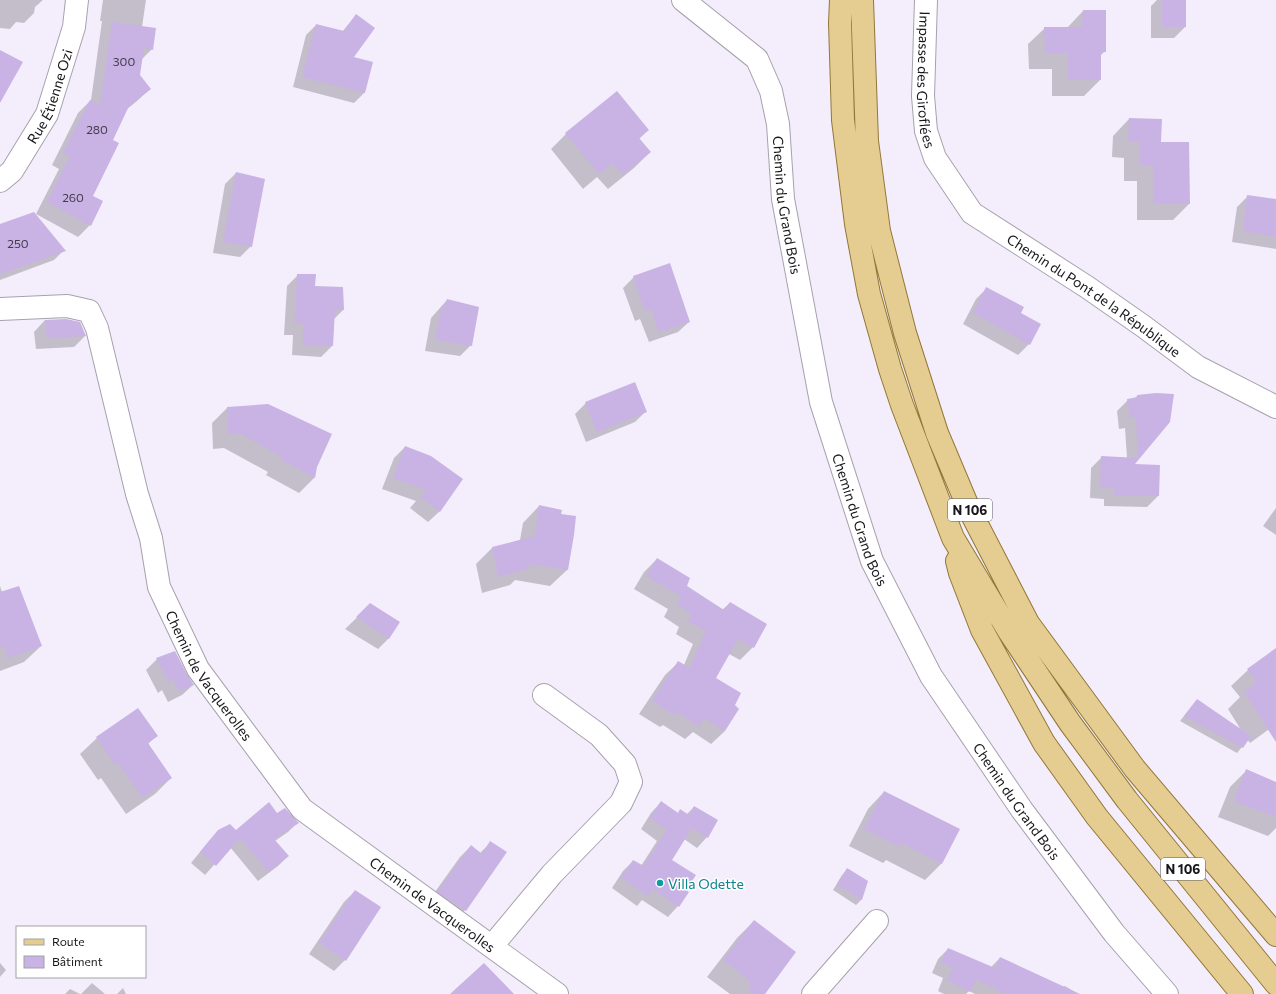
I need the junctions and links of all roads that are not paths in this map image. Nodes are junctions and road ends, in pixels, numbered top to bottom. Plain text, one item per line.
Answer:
1 (77, 0) edge
2 (683, 0) edge
3 (842, 0) edge
4 (862, 0) edge
5 (926, 0) edge
6 (935, 158) joint
7 (0, 181) edge
8 (0, 309) edge
9 (1276, 407) edge
10 (953, 538) junction
11 (544, 695) dead end
12 (877, 921) dead end
13 (1276, 935) edge
14 (492, 946) junction
15 (1276, 984) edge
16 (557, 994) edge
17 (812, 994) edge
18 (1167, 994) edge
19 (1242, 994) edge

1 - 7 street, Rue Étienne Ozi
2 - 18 street, Chemin du Grand Bois
3 - 10 main road, N 106
4 - 13 main road, N 106
5 - 6 street, Impasse des Giroflées
6 - 9 street, Chemin du Pont de la République
8 - 14 street, Chemin de Vacquerolles
10 - 15 main road, N 106
10 - 19 main road
11 - 14 street
12 - 17 street
14 - 16 street, Chemin de Vacquerolles

